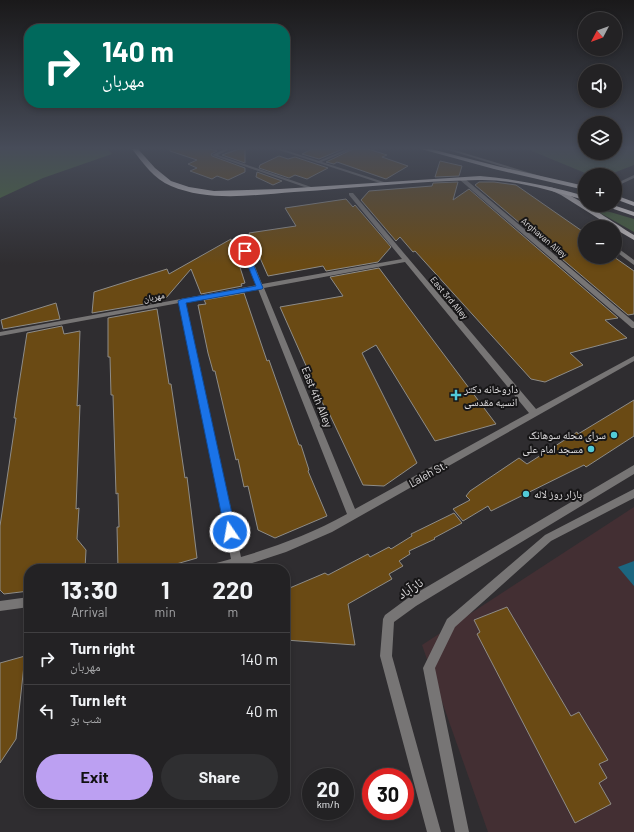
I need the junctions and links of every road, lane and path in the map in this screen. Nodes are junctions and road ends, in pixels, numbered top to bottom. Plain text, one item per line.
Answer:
1 (184, 188) edge
2 (312, 188) edge
3 (332, 188) edge
4 (470, 188) edge
5 (550, 188) edge
6 (551, 188) edge
7 (315, 189) junction
8 (351, 194) dead end
9 (578, 196) edge
10 (622, 200) edge
11 (634, 204) edge
12 (622, 210) edge
13 (634, 214) edge
14 (634, 238) edge
15 (241, 239) dead end
16 (622, 254) edge
17 (405, 260) junction
18 (634, 263) edge
19 (260, 288) junction
20 (182, 301) junction
21 (634, 326) edge
22 (1, 334) edge
23 (0, 344) edge
24 (634, 358) edge
25 (535, 414) junction
26 (634, 469) edge
27 (634, 493) edge
28 (353, 516) junction
29 (237, 563) junction
30 (233, 564) edge
31 (24, 603) edge
32 (0, 606) edge
33 (434, 832) edge
34 (462, 832) edge

1 - 7 highway
2 - 7 street
3 - 7 highway
4 - 21 street, Arghavan Alley
5 - 14 main road
6 - 9 highway
8 - 17 street, East 3rd Alley
10 - 11 highway
12 - 13 highway
15 - 19 street, East 4th Alley
16 - 18 street
17 - 19 street, مهربان
17 - 25 street, East 3rd Alley
19 - 20 street, مهربان
19 - 28 street, East 4th Alley
20 - 22 street, مهربان
20 - 29 street
22 - 23 street
24 - 25 street, Laleh St.
25 - 28 street, Laleh St.
26 - 33 street, نازآباد
27 - 34 street
28 - 29 street, Laleh St.
29 - 30 street, Laleh St.
31 - 32 street

